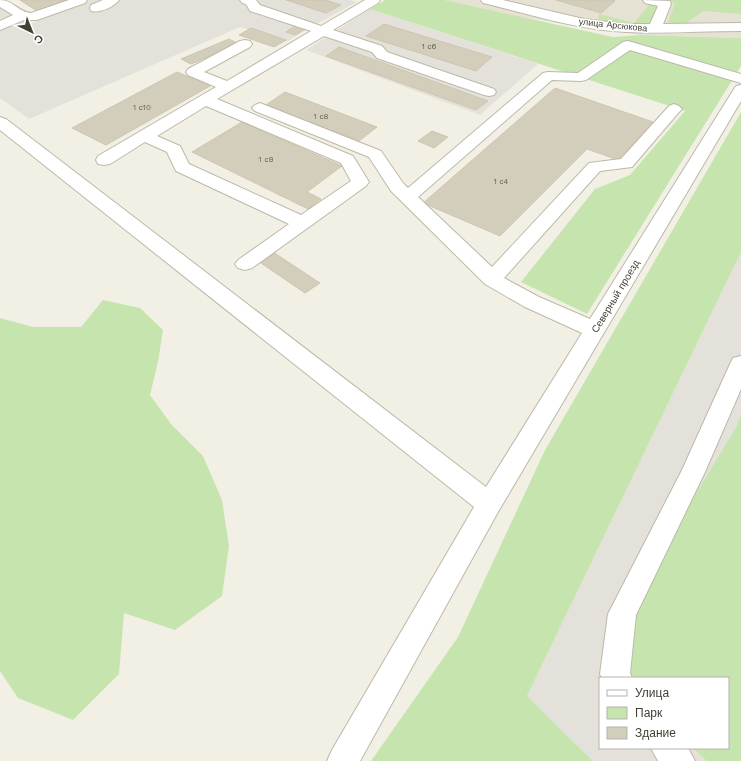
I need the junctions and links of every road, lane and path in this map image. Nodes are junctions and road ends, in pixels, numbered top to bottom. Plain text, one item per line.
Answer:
1 (81, 0) edge
2 (113, 0) edge
3 (246, 0) edge
4 (374, 0) edge
5 (487, 0) edge
6 (649, 0) edge
7 (0, 1) edge
8 (96, 8) dead end
9 (22, 16) junction
10 (0, 26) edge
11 (741, 27) edge
12 (625, 28) junction
13 (654, 29) junction
14 (323, 31) junction
15 (245, 44) dead end
16 (628, 45) junction
17 (741, 79) edge
18 (228, 87) junction
19 (741, 88) edge
20 (489, 92) dead end
21 (206, 100) junction
22 (260, 108) dead end
23 (674, 110) dead end
24 (0, 122) edge
25 (144, 136) junction
26 (104, 160) dead end
27 (408, 197) junction
28 (303, 223) junction
29 (245, 264) dead end
30 (492, 279) junction
31 (595, 330) junction
32 (741, 364) edge
33 (489, 504) junction
34 (616, 677) edge
35 (668, 749) edge
36 (343, 761) edge
37 (679, 761) edge

1 - 9 street
2 - 8 street
3 - 14 street
4 - 14 street
5 - 12 street, улица Арсюкова
6 - 13 street
7 - 9 street
9 - 10 street
11 - 13 street, улица Арсюкова
12 - 13 street, улица Арсюкова
12 - 16 street
14 - 18 street
14 - 20 street
15 - 18 street
16 - 17 street
16 - 27 street
18 - 21 street
19 - 31 street, Северный проезд
21 - 25 street
21 - 28 street
22 - 27 street
23 - 30 street
24 - 33 street
25 - 26 street
25 - 28 street
27 - 30 street
28 - 29 street
30 - 31 street
31 - 33 street, Северный проезд
32 - 34 street
33 - 36 street, Северный проезд
35 - 37 street

